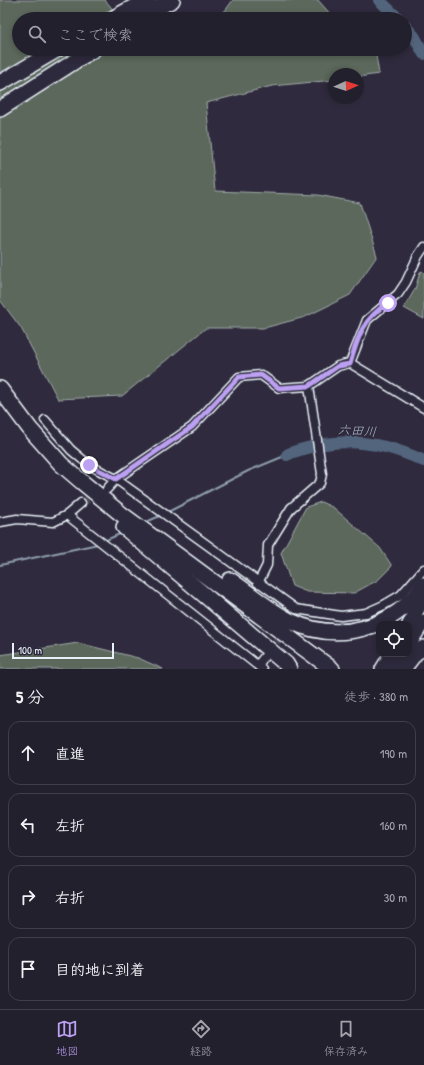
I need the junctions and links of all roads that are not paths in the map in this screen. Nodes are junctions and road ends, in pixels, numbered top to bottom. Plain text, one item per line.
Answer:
1 (147, 0) edge
2 (167, 2) edge
3 (125, 12) edge
4 (149, 12) edge
5 (151, 12) edge
6 (46, 56) edge
7 (68, 56) edge
8 (83, 56) edge
9 (0, 83) edge
10 (0, 97) edge
11 (0, 109) edge
12 (424, 247) edge
13 (350, 364) junction
14 (309, 386) junction
15 (0, 389) edge
16 (0, 402) edge
17 (424, 408) edge
18 (44, 420) dead end
19 (116, 479) junction
20 (107, 489) tunnel mouth
21 (82, 503) tunnel mouth
22 (111, 504) junction
23 (67, 515) junction
24 (0, 522) edge
25 (135, 535) junction
26 (424, 570) edge
27 (258, 583) junction
28 (424, 585) edge
29 (424, 599) edge
30 (411, 621) edge
31 (424, 621) edge
32 (412, 640) edge
33 (424, 648) edge
34 (264, 657) tunnel mouth
35 (389, 657) edge
36 (401, 657) edge
37 (260, 667) edge
38 (290, 669) edge
39 (317, 669) edge
40 (332, 669) edge
41 (382, 669) edge
42 (394, 669) edge
43 (403, 669) edge

1 - 3 highway
2 - 4 highway
2 - 5 highway
6 - 9 highway
7 - 10 highway
8 - 11 highway
12 - 13 street
13 - 14 street
13 - 17 street
14 - 19 street
14 - 27 street
15 - 22 highway
16 - 25 highway
18 - 19 street
19 - 20 street
19 - 27 street
21 - 23 street
22 - 28 highway
22 - 40 highway
23 - 24 street
23 - 37 street
25 - 38 highway
25 - 39 highway
26 - 27 street
29 - 30 highway
31 - 32 highway
33 - 43 highway
34 - 37 street
35 - 41 highway
36 - 42 highway

